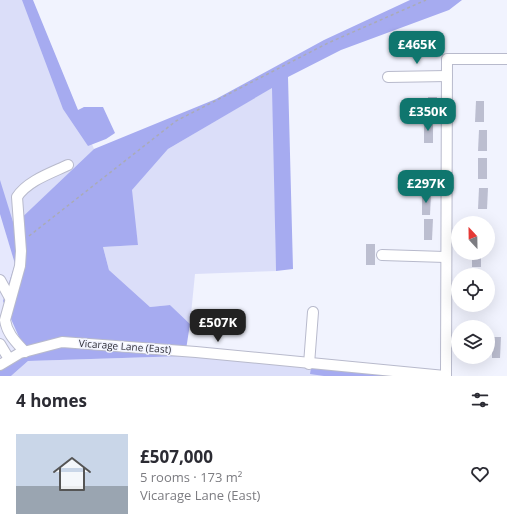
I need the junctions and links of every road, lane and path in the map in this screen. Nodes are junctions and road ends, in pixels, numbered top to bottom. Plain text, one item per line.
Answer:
1 (426, 0) edge
2 (507, 59) edge
3 (447, 76) junction
4 (388, 77) dead end
5 (68, 164) dead end
6 (21, 242) junction
7 (382, 255) dead end
8 (445, 257) junction
9 (0, 280) edge
10 (10, 298) junction
11 (313, 312) dead end
12 (0, 344) edge
13 (25, 352) junction
14 (4, 362) edge
15 (309, 364) junction
16 (445, 376) edge

1 - 6 path
2 - 3 street
3 - 4 street
3 - 8 street
5 - 6 street
6 - 10 street
7 - 8 street
8 - 16 street
9 - 10 street
10 - 13 street
11 - 15 street
12 - 14 street
13 - 14 street, Vicarage Lane (East)
13 - 15 street, Vicarage Lane (East)
15 - 16 street, Vicarage Lane (East)

